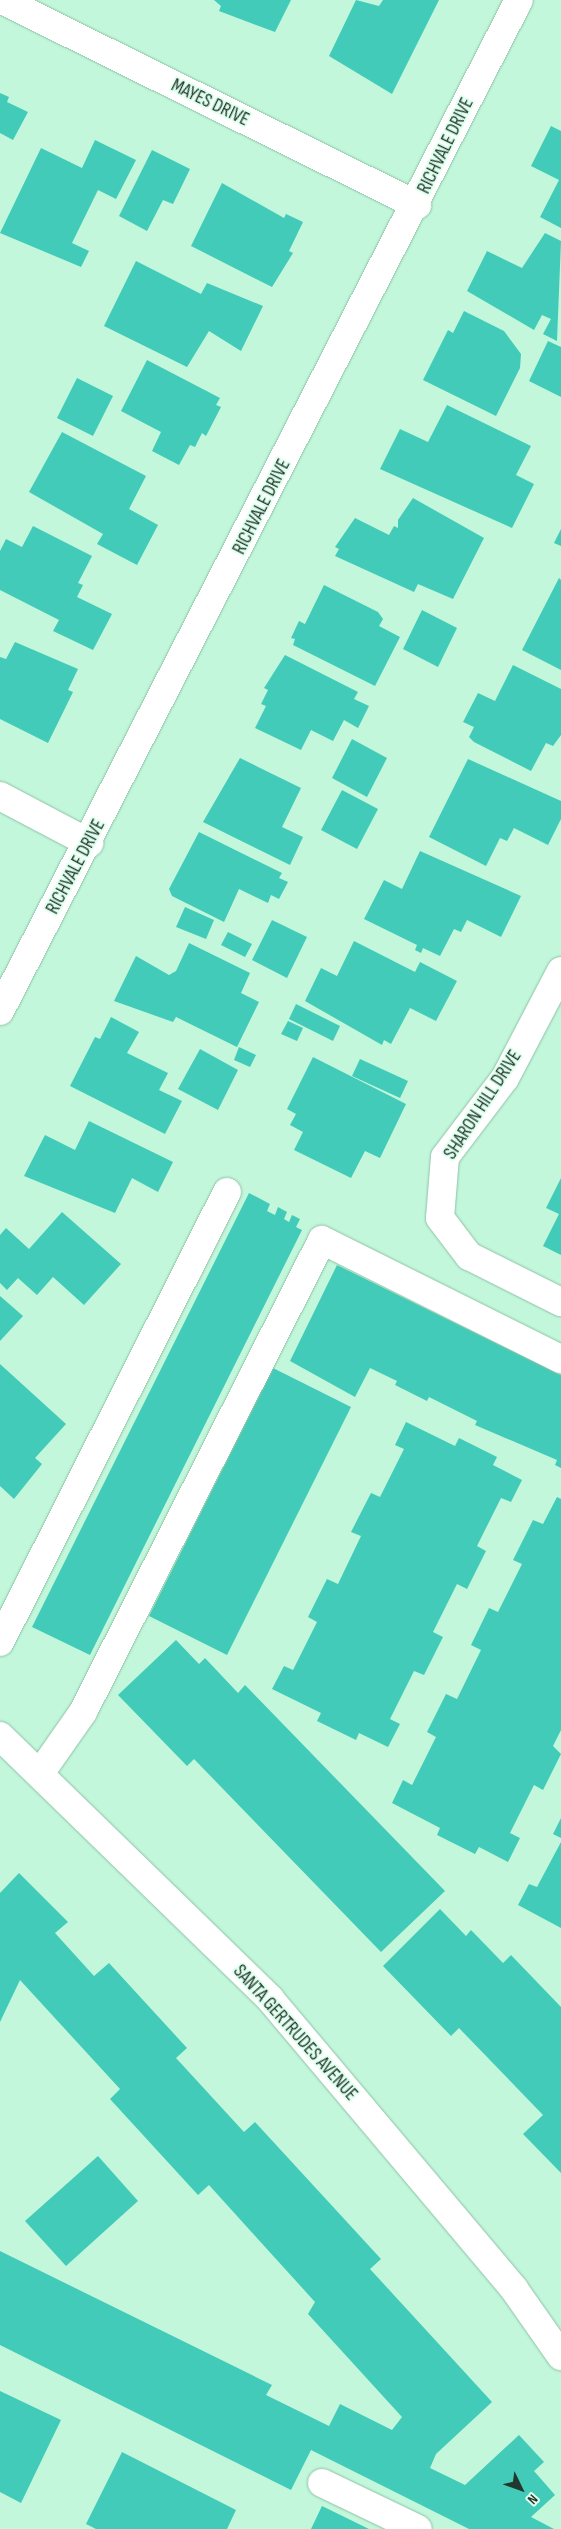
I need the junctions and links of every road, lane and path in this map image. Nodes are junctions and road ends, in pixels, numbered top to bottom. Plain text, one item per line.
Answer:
1 (2, 0) edge
2 (519, 0) edge
3 (417, 206) junction
4 (0, 796) edge
5 (89, 843) junction
6 (561, 971) edge
7 (0, 1011) edge
8 (227, 1192) dead end
9 (561, 1302) edge
10 (561, 1359) edge
11 (0, 1642) edge
12 (0, 1736) edge
13 (41, 1772) junction
14 (561, 2356) edge
15 (322, 2483) dead end
16 (418, 2529) edge

1 - 3 street, MAYES DRIVE
2 - 3 street, RICHVALE DRIVE
3 - 5 street, RICHVALE DRIVE
4 - 5 street
5 - 7 street, RICHVALE DRIVE
6 - 9 street, SHARON HILL DRIVE
8 - 11 street
10 - 13 street
12 - 13 street, SANTA GERTRUDES AVENUE
13 - 14 street, SANTA GERTRUDES AVENUE
15 - 16 street

